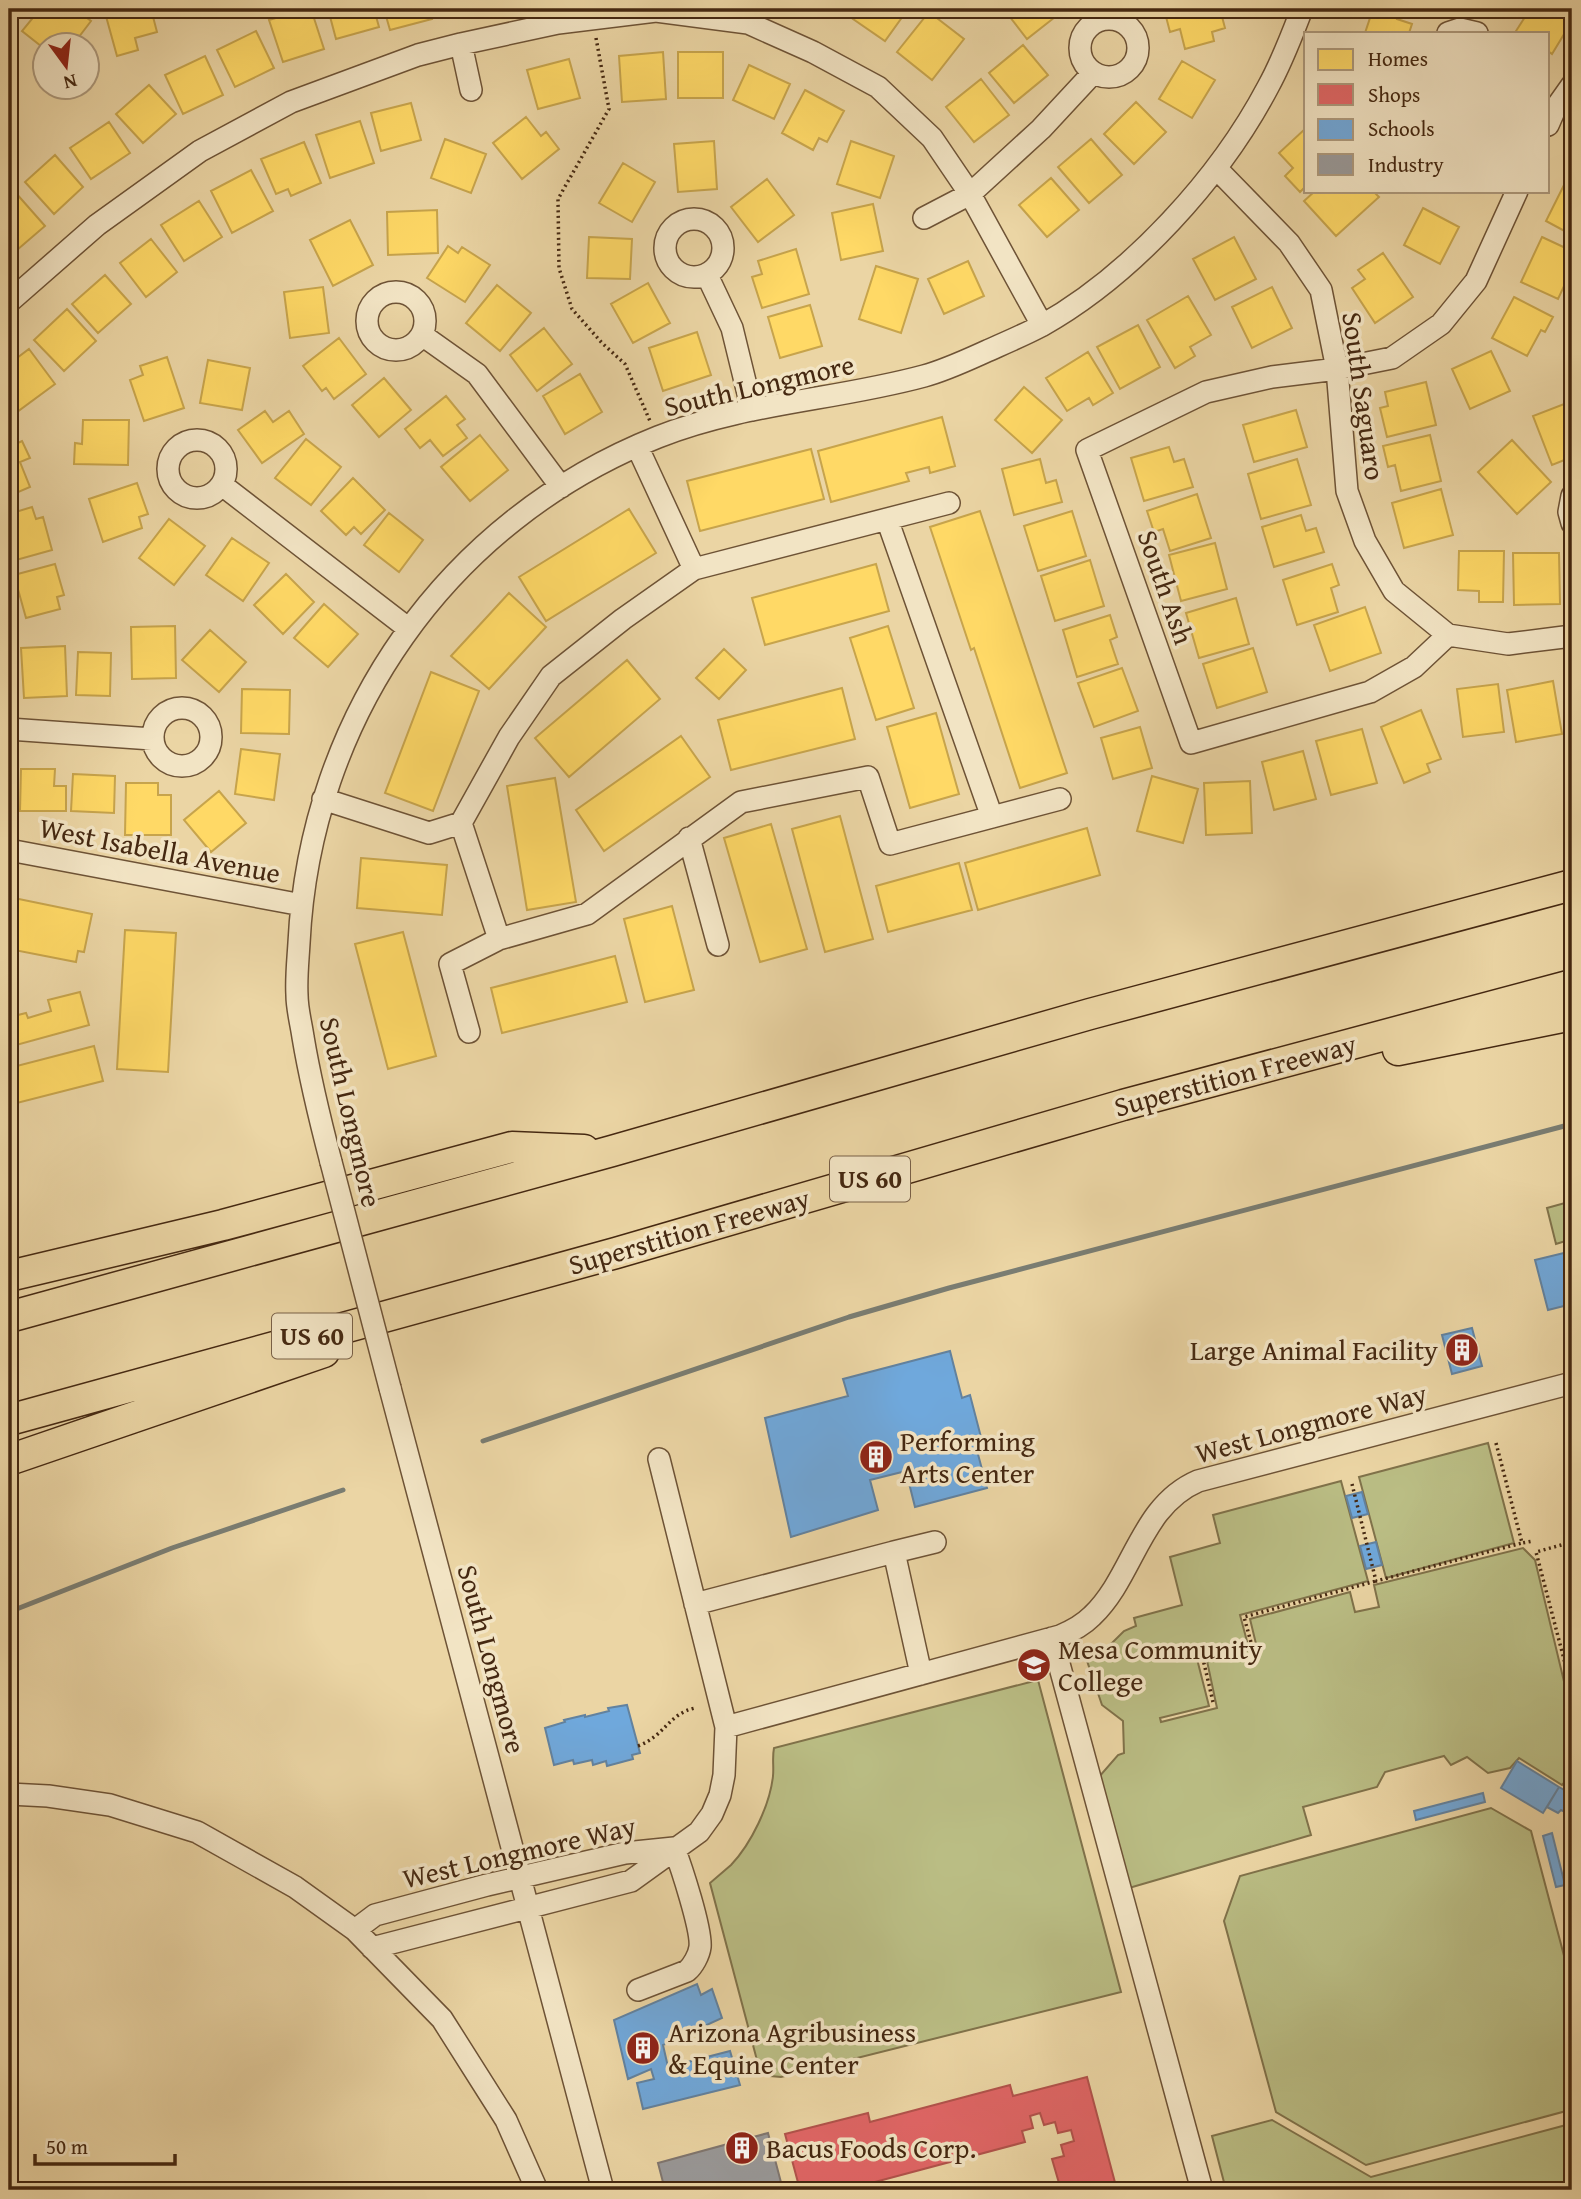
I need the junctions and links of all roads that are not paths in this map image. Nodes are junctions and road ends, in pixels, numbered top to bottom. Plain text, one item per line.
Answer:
1 (1302, 9) edge
2 (748, 16) edge
3 (1451, 32) edge
4 (1473, 32) edge
5 (461, 44) junction
6 (1093, 73) dead end
7 (1572, 85) edge
8 (471, 90) dead end
9 (1550, 113) edge
10 (1216, 168) junction
11 (1517, 192) edge
12 (970, 194) junction
13 (924, 218) dead end
14 (707, 275) dead end
15 (9, 302) edge
16 (1042, 325) junction
17 (422, 335) dead end
18 (1337, 369) junction
19 (752, 410) junction
20 (637, 446) junction
21 (222, 485) dead end
22 (561, 486) junction
23 (1572, 496) edge
24 (948, 503) dead end
25 (887, 519) junction
26 (1572, 523) edge
27 (694, 569) junction
28 (409, 629) junction
29 (1448, 635) junction
30 (1572, 636) edge
31 (9, 729) edge
32 (152, 739) dead end
33 (323, 799) junction
34 (1060, 799) dead end
35 (992, 817) junction
36 (461, 823) junction
37 (689, 838) junction
38 (9, 850) edge
39 (1572, 870) edge
40 (1572, 885) edge
41 (302, 905) junction
42 (499, 939) junction
43 (718, 945) dead end
44 (1572, 985) edge
45 (1090, 1014) junction
46 (1572, 1015) edge
47 (469, 1032) dead end
48 (1123, 1105) junction
49 (612, 1151) junction
50 (616, 1252) junction
51 (9, 1276) edge
52 (9, 1317) edge
53 (1572, 1383) edge
54 (9, 1420) edge
55 (659, 1459) dead end
56 (9, 1460) edge
57 (935, 1542) dead end
58 (894, 1552) junction
59 (695, 1604) junction
60 (1052, 1638) junction
61 (921, 1674) junction
62 (726, 1727) junction
63 (9, 1794) edge
64 (674, 1848) junction
65 (522, 1877) junction
66 (529, 1906) junction
67 (355, 1930) junction
68 (372, 1948) junction
69 (638, 1990) dead end
70 (537, 2190) edge
71 (603, 2190) edge
72 (1202, 2190) edge

1 - 10 street, South Longmore
2 - 5 street
2 - 12 street
3 - 4 street
5 - 8 street
5 - 15 street
6 - 12 street
7 - 9 street
10 - 16 street, South Longmore
10 - 18 street, South Saguaro
11 - 18 street
12 - 13 street
12 - 16 street
14 - 19 street
16 - 19 street, South Longmore
17 - 22 street
18 - 29 street, South Saguaro
18 - 29 street, South Ash
19 - 20 street, South Longmore
20 - 22 street, South Longmore
20 - 27 street
21 - 28 street
22 - 28 street, South Longmore
23 - 26 street
24 - 25 street
25 - 27 street
25 - 35 street
27 - 36 street
28 - 33 street, South Longmore
29 - 30 street
31 - 32 street
33 - 36 street
33 - 41 street, South Longmore
34 - 35 street
35 - 37 street
36 - 42 street
37 - 42 street
37 - 43 street
38 - 41 street, West Isabella Avenue
39 - 45 highway
40 - 45 highway
41 - 65 street, South Longmore, bridge
42 - 47 street
44 - 48 highway, Superstition Freeway / US 60
45 - 49 highway
46 - 48 highway
48 - 50 highway, Superstition Freeway / US 60
49 - 51 highway
49 - 52 highway
50 - 54 highway, Superstition Freeway / US 60
50 - 56 highway
53 - 60 street, West Longmore Way
55 - 59 street
57 - 58 street
58 - 59 street
58 - 61 street
59 - 62 street
60 - 61 street, West Longmore Way
60 - 72 street
61 - 62 street, West Longmore Way
62 - 64 street
63 - 67 street
64 - 65 street, West Longmore Way
64 - 66 street, West Longmore Way
64 - 69 street
65 - 66 street, South Longmore
65 - 67 street, West Longmore Way
66 - 68 street, West Longmore Way
66 - 71 street, South Longmore
67 - 68 street
68 - 70 street

